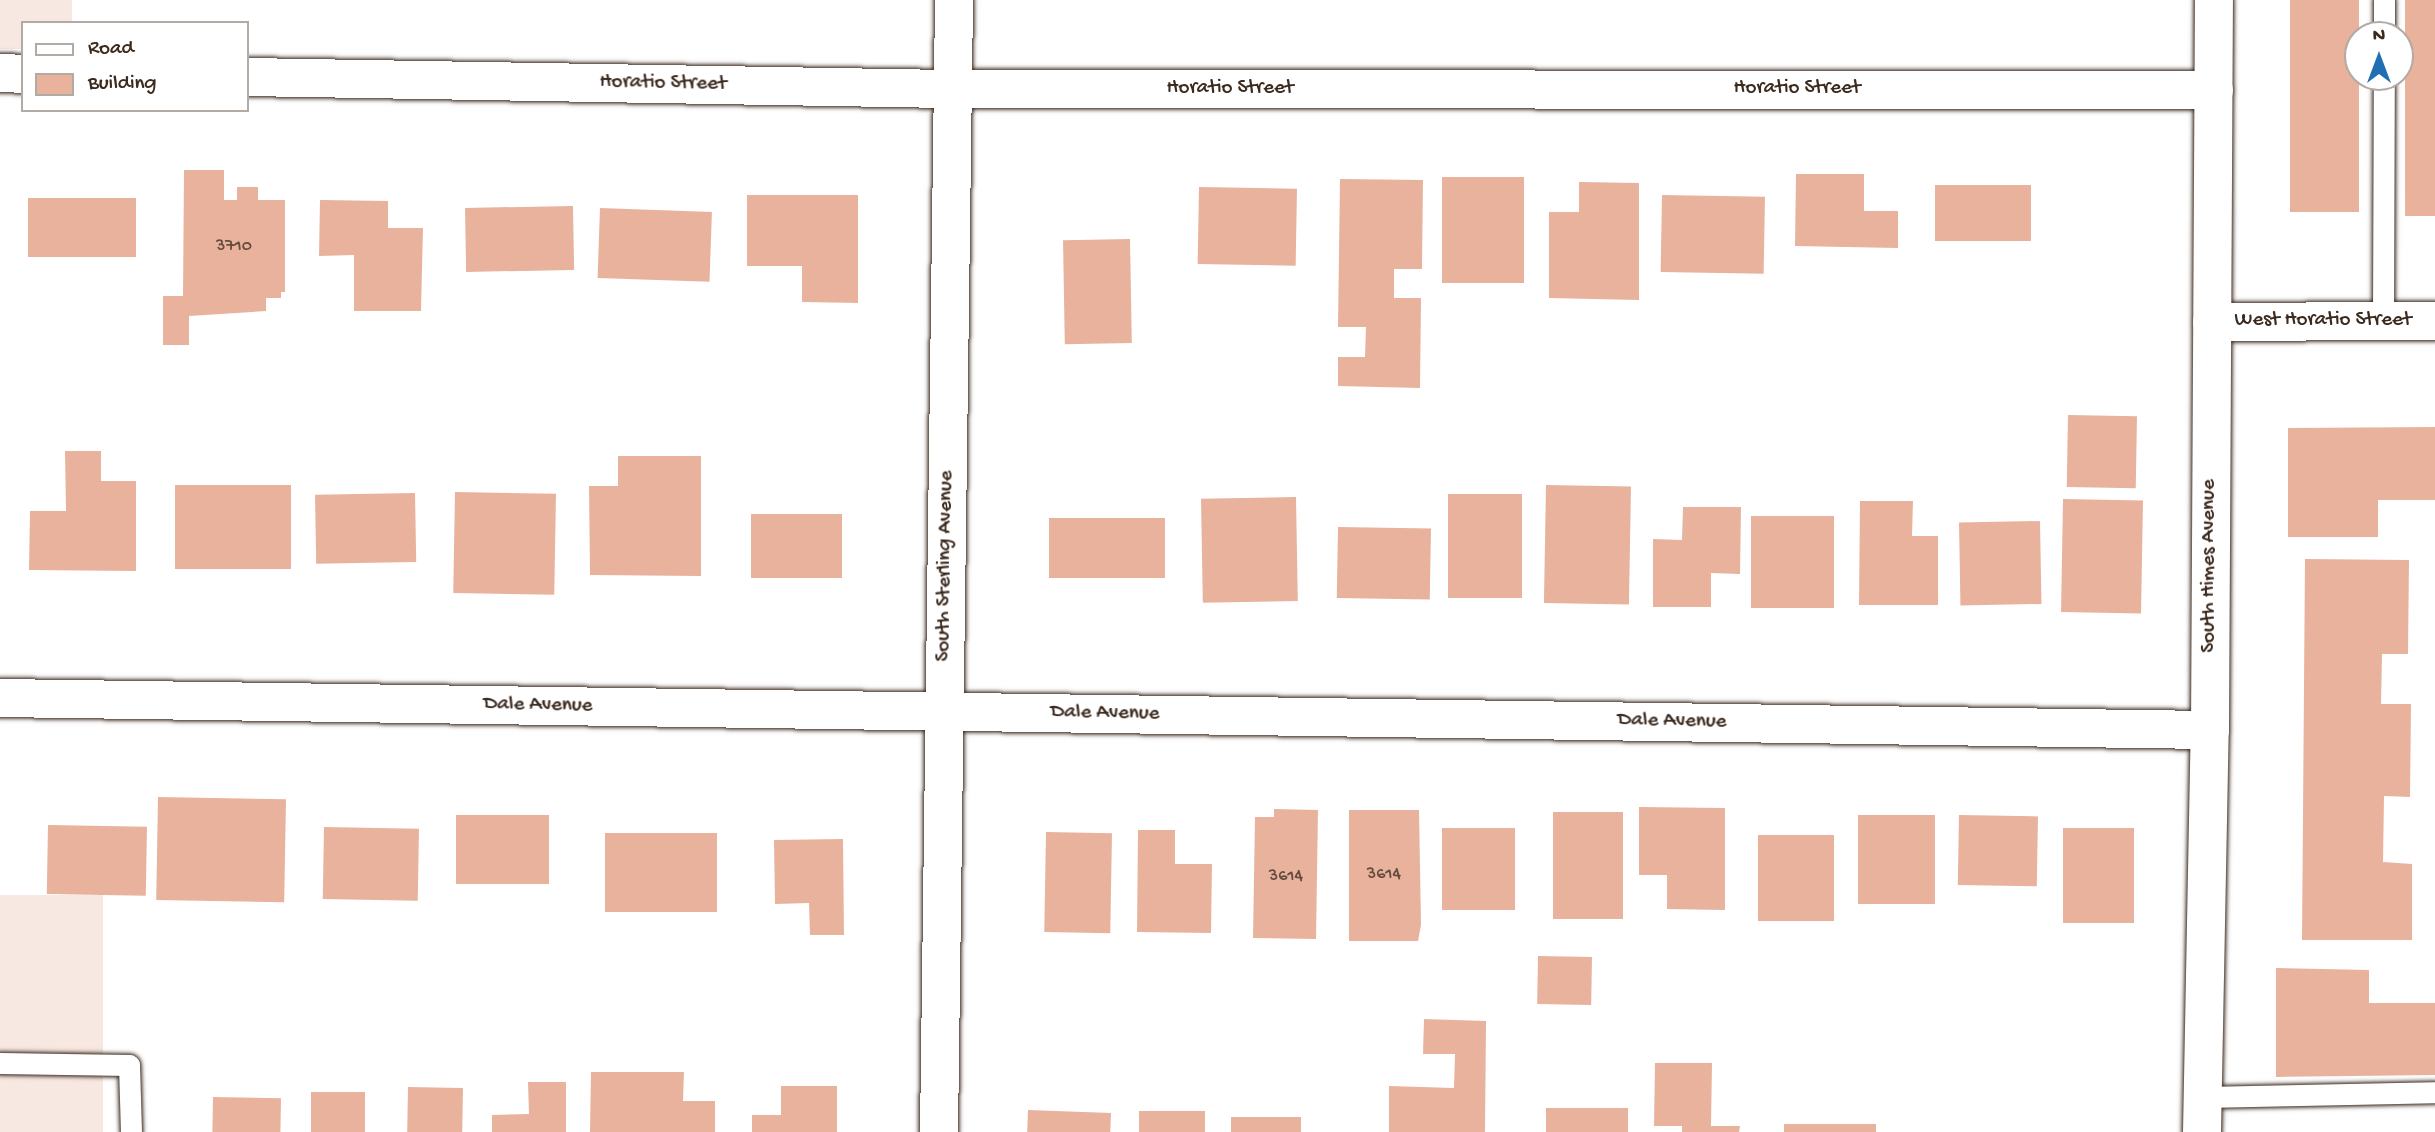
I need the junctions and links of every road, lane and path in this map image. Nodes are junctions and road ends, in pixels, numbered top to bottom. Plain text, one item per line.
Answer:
1 (954, 0) edge
2 (2214, 0) edge
3 (2384, 0) edge
4 (2384, 21) edge
5 (0, 73) edge
6 (21, 74) edge
7 (248, 77) edge
8 (952, 89) junction
9 (2214, 90) junction
10 (2384, 91) edge
11 (2383, 320) junction
12 (2435, 321) edge
13 (2212, 322) junction
14 (0, 698) edge
15 (944, 711) junction
16 (2210, 730) junction
17 (0, 1063) edge
18 (2435, 1092) edge
19 (2202, 1115) edge
20 (131, 1132) edge
21 (939, 1132) edge

1 - 8 street, South Sterling Avenue
2 - 9 street, South Himes Avenue
3 - 4 lane
5 - 6 street
7 - 8 street, Horatio Street
8 - 9 street, Horatio Street
8 - 15 street, South Sterling Avenue
9 - 13 street, South Himes Avenue
10 - 11 lane
11 - 12 street, West Horatio Street
11 - 13 street, West Horatio Street
13 - 16 street, South Himes Avenue
14 - 15 street, Dale Avenue
15 - 16 street, Dale Avenue
15 - 21 street, South Sterling Avenue
16 - 19 street, South Himes Avenue
17 - 20 lane
18 - 19 lane

